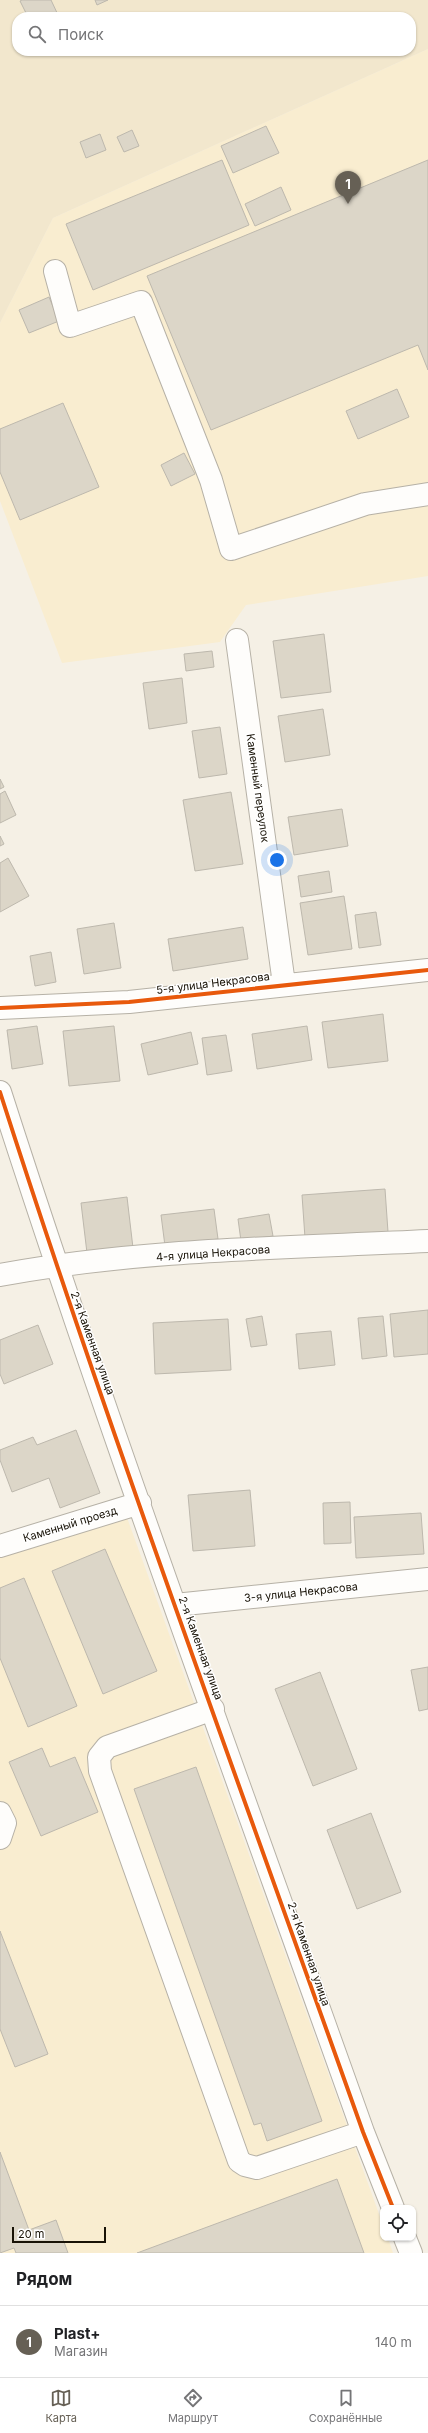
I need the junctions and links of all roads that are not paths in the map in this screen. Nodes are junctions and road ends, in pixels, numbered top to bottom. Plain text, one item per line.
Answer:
1 (55, 271) dead end
2 (428, 494) edge
3 (237, 640) dead end
4 (428, 970) edge
5 (284, 984) junction
6 (0, 1008) edge
7 (0, 1092) edge
8 (428, 1241) edge
9 (55, 1265) junction
10 (0, 1275) edge
11 (140, 1502) junction
12 (0, 1546) edge
13 (428, 1579) edge
14 (175, 1605) junction
15 (213, 1709) junction
16 (0, 1813) edge
17 (0, 1838) edge
18 (363, 2132) junction
19 (392, 2205) edge
20 (406, 2241) edge
21 (411, 2253) edge

1 - 2 street
3 - 5 street, Каменный переулок
4 - 5 street, 5-я улица Некрасова
5 - 6 street, 5-я улица Некрасова
7 - 9 street, 2-я Каменная улица
8 - 9 street, 4-я улица Некрасова
9 - 10 street, 4-я улица Некрасова
9 - 11 street, 2-я Каменная улица
11 - 12 street, Каменный проезд
11 - 14 street, 2-я Каменная улица
13 - 14 street, 3-я улица Некрасова
14 - 15 street, 2-я Каменная улица
15 - 18 street, 2-я Каменная улица
15 - 18 street
16 - 17 street
18 - 19 street, 2-я Каменная улица
20 - 21 street

